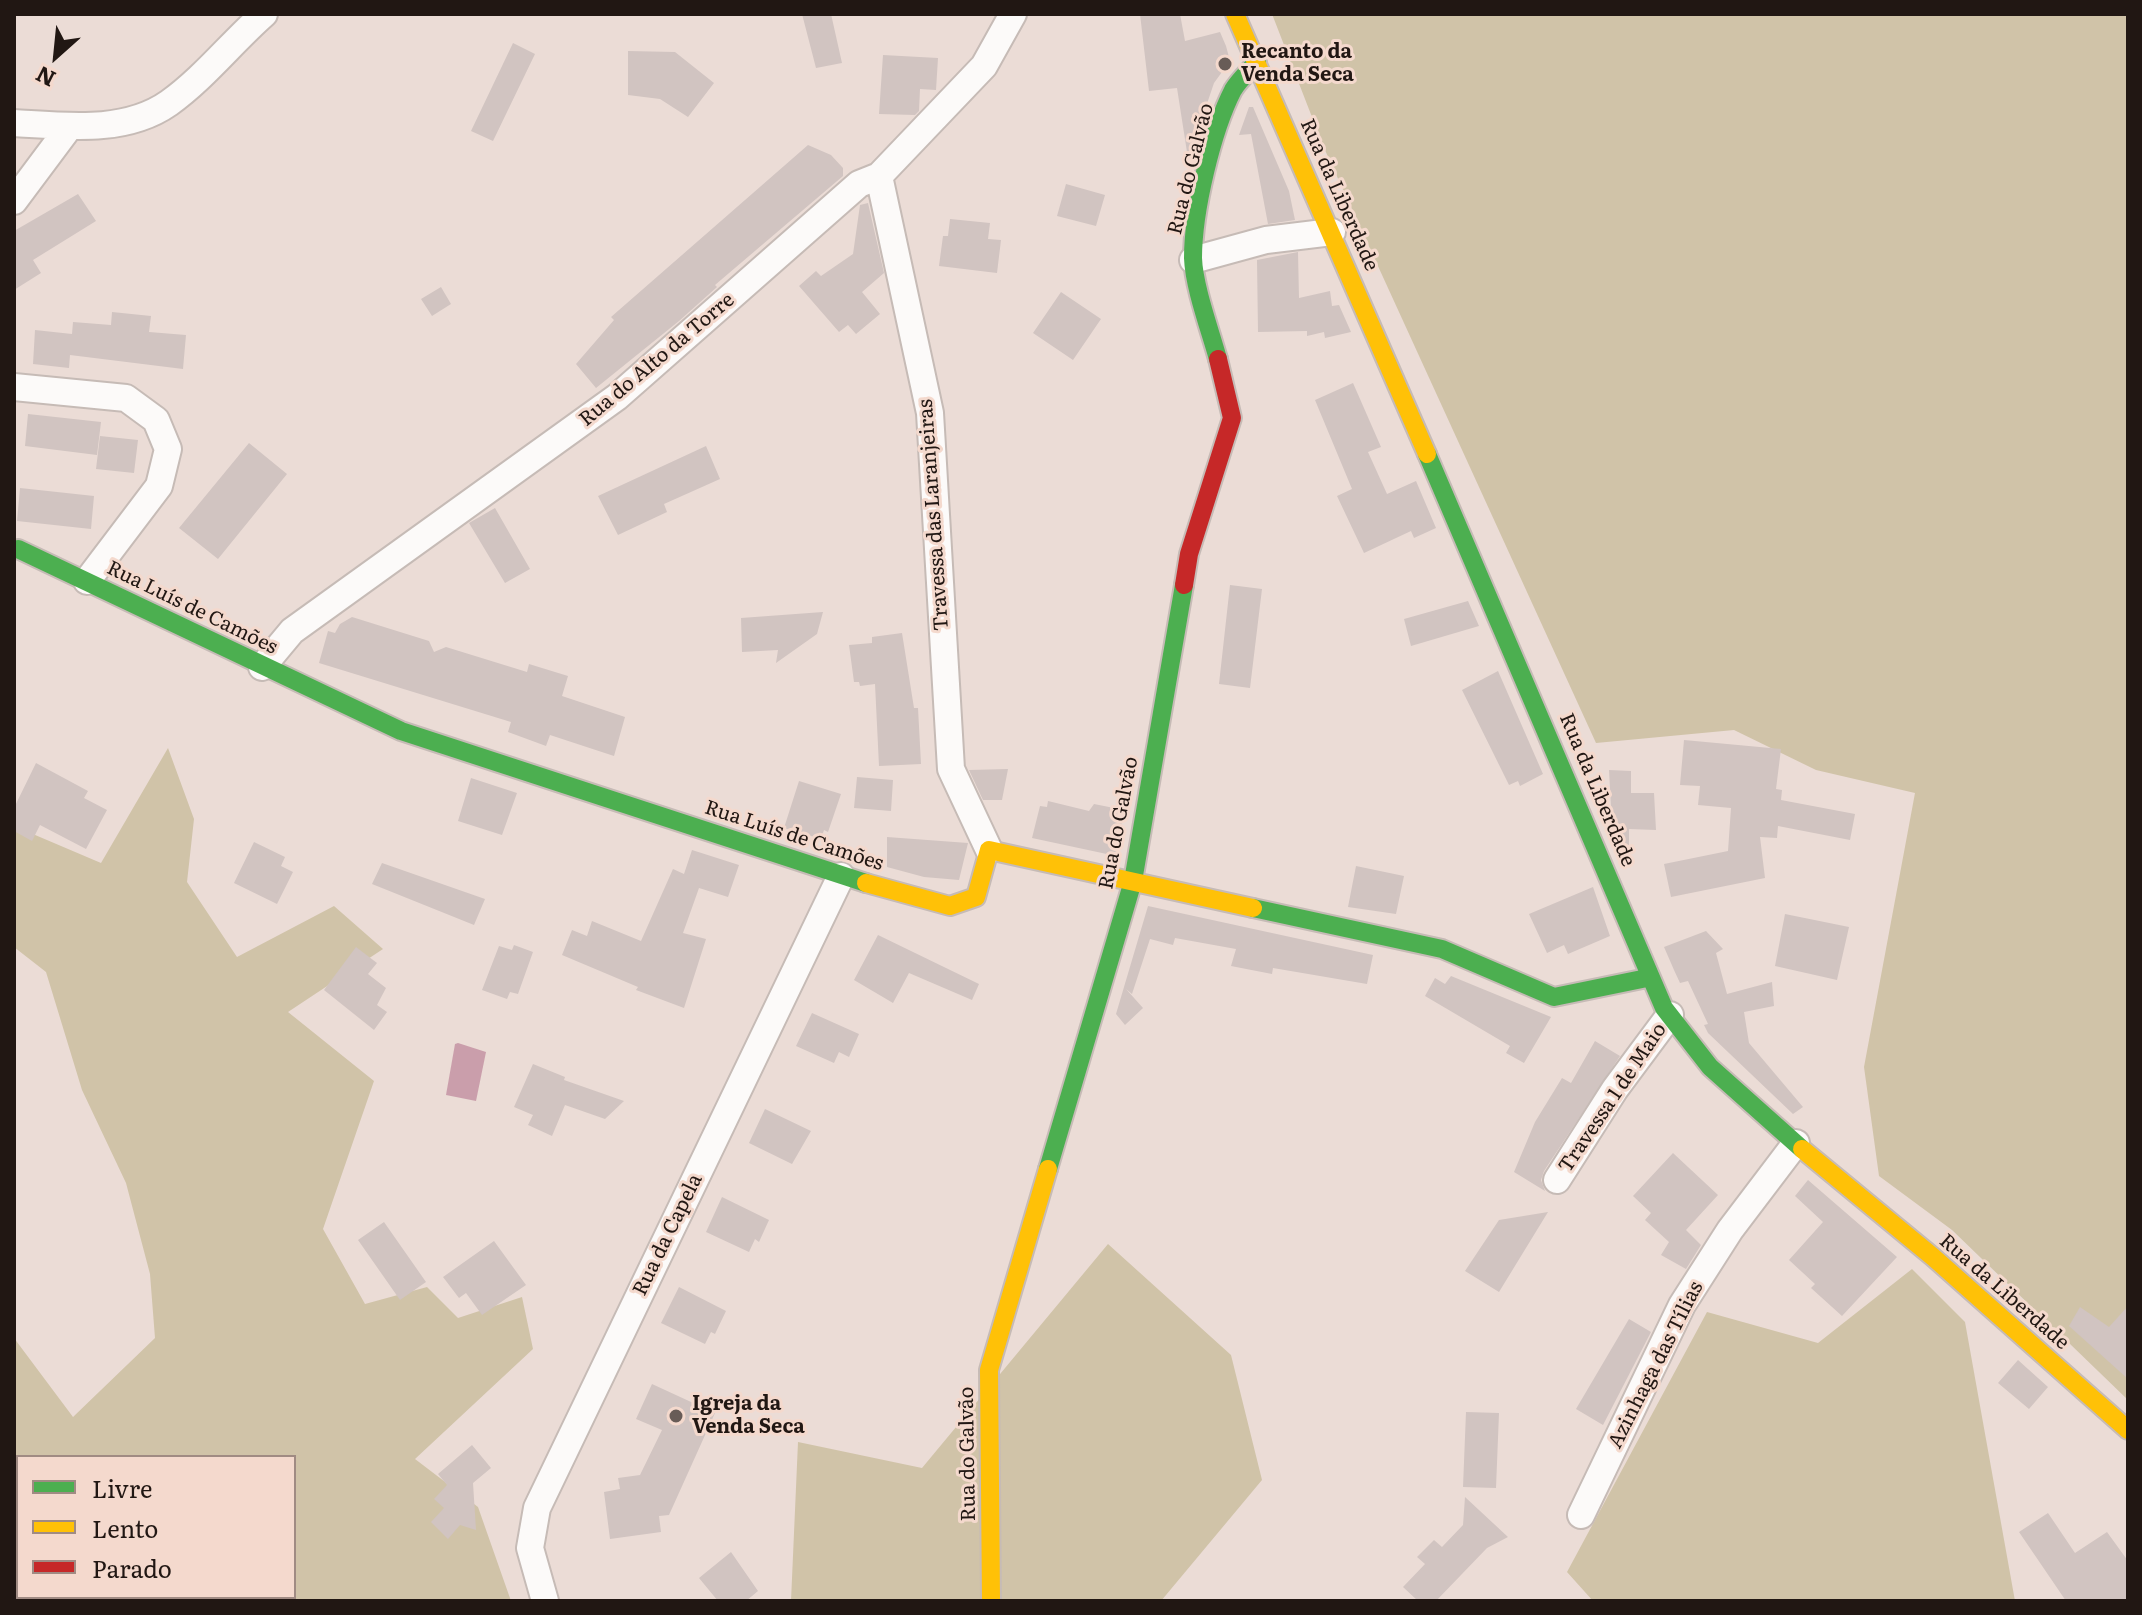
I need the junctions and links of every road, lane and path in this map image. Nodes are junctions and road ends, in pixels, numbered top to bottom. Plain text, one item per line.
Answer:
1 (264, 14) edge
2 (1013, 14) edge
3 (1235, 14) edge
4 (1257, 62) junction
5 (14, 123) edge
6 (70, 126) junction
7 (879, 176) junction
8 (14, 201) edge
9 (1332, 232) junction
10 (1193, 260) junction
11 (14, 387) edge
12 (18, 549) dead end
13 (87, 581) junction
14 (262, 667) junction
15 (989, 850) junction
16 (841, 876) junction
17 (1133, 881) junction
18 (1647, 978) junction
19 (1670, 1015) junction
20 (1796, 1143) junction
21 (1557, 1180) dead end
22 (2128, 1430) edge
23 (1581, 1515) dead end
24 (545, 1601) edge
25 (991, 1601) edge

1 - 6 street
2 - 7 street, Rua do Alto da Torre
3 - 4 street, Rua da Liberdade
4 - 9 street, Rua da Liberdade
4 - 10 street, Rua do Galvão
5 - 6 street
6 - 8 street
7 - 14 street, Rua do Alto da Torre
7 - 15 street, Travessa das Laranjeiras
9 - 10 street
9 - 18 street, Rua da Liberdade
10 - 17 street, Rua do Galvão
11 - 13 street
12 - 13 street, Rua Luís de Camões
13 - 14 street, Rua Luís de Camões
14 - 16 street, Rua Luís de Camões
15 - 16 street, Rua Luís de Camões
15 - 17 street
16 - 24 street, Rua da Capela
17 - 18 street
17 - 25 street, Rua do Galvão
18 - 19 street, Rua da Liberdade
19 - 20 street, Rua da Liberdade
19 - 21 street, Travessa 1 de Maio
20 - 22 street, Rua da Liberdade
20 - 23 street, Azinhaga das Tílias

